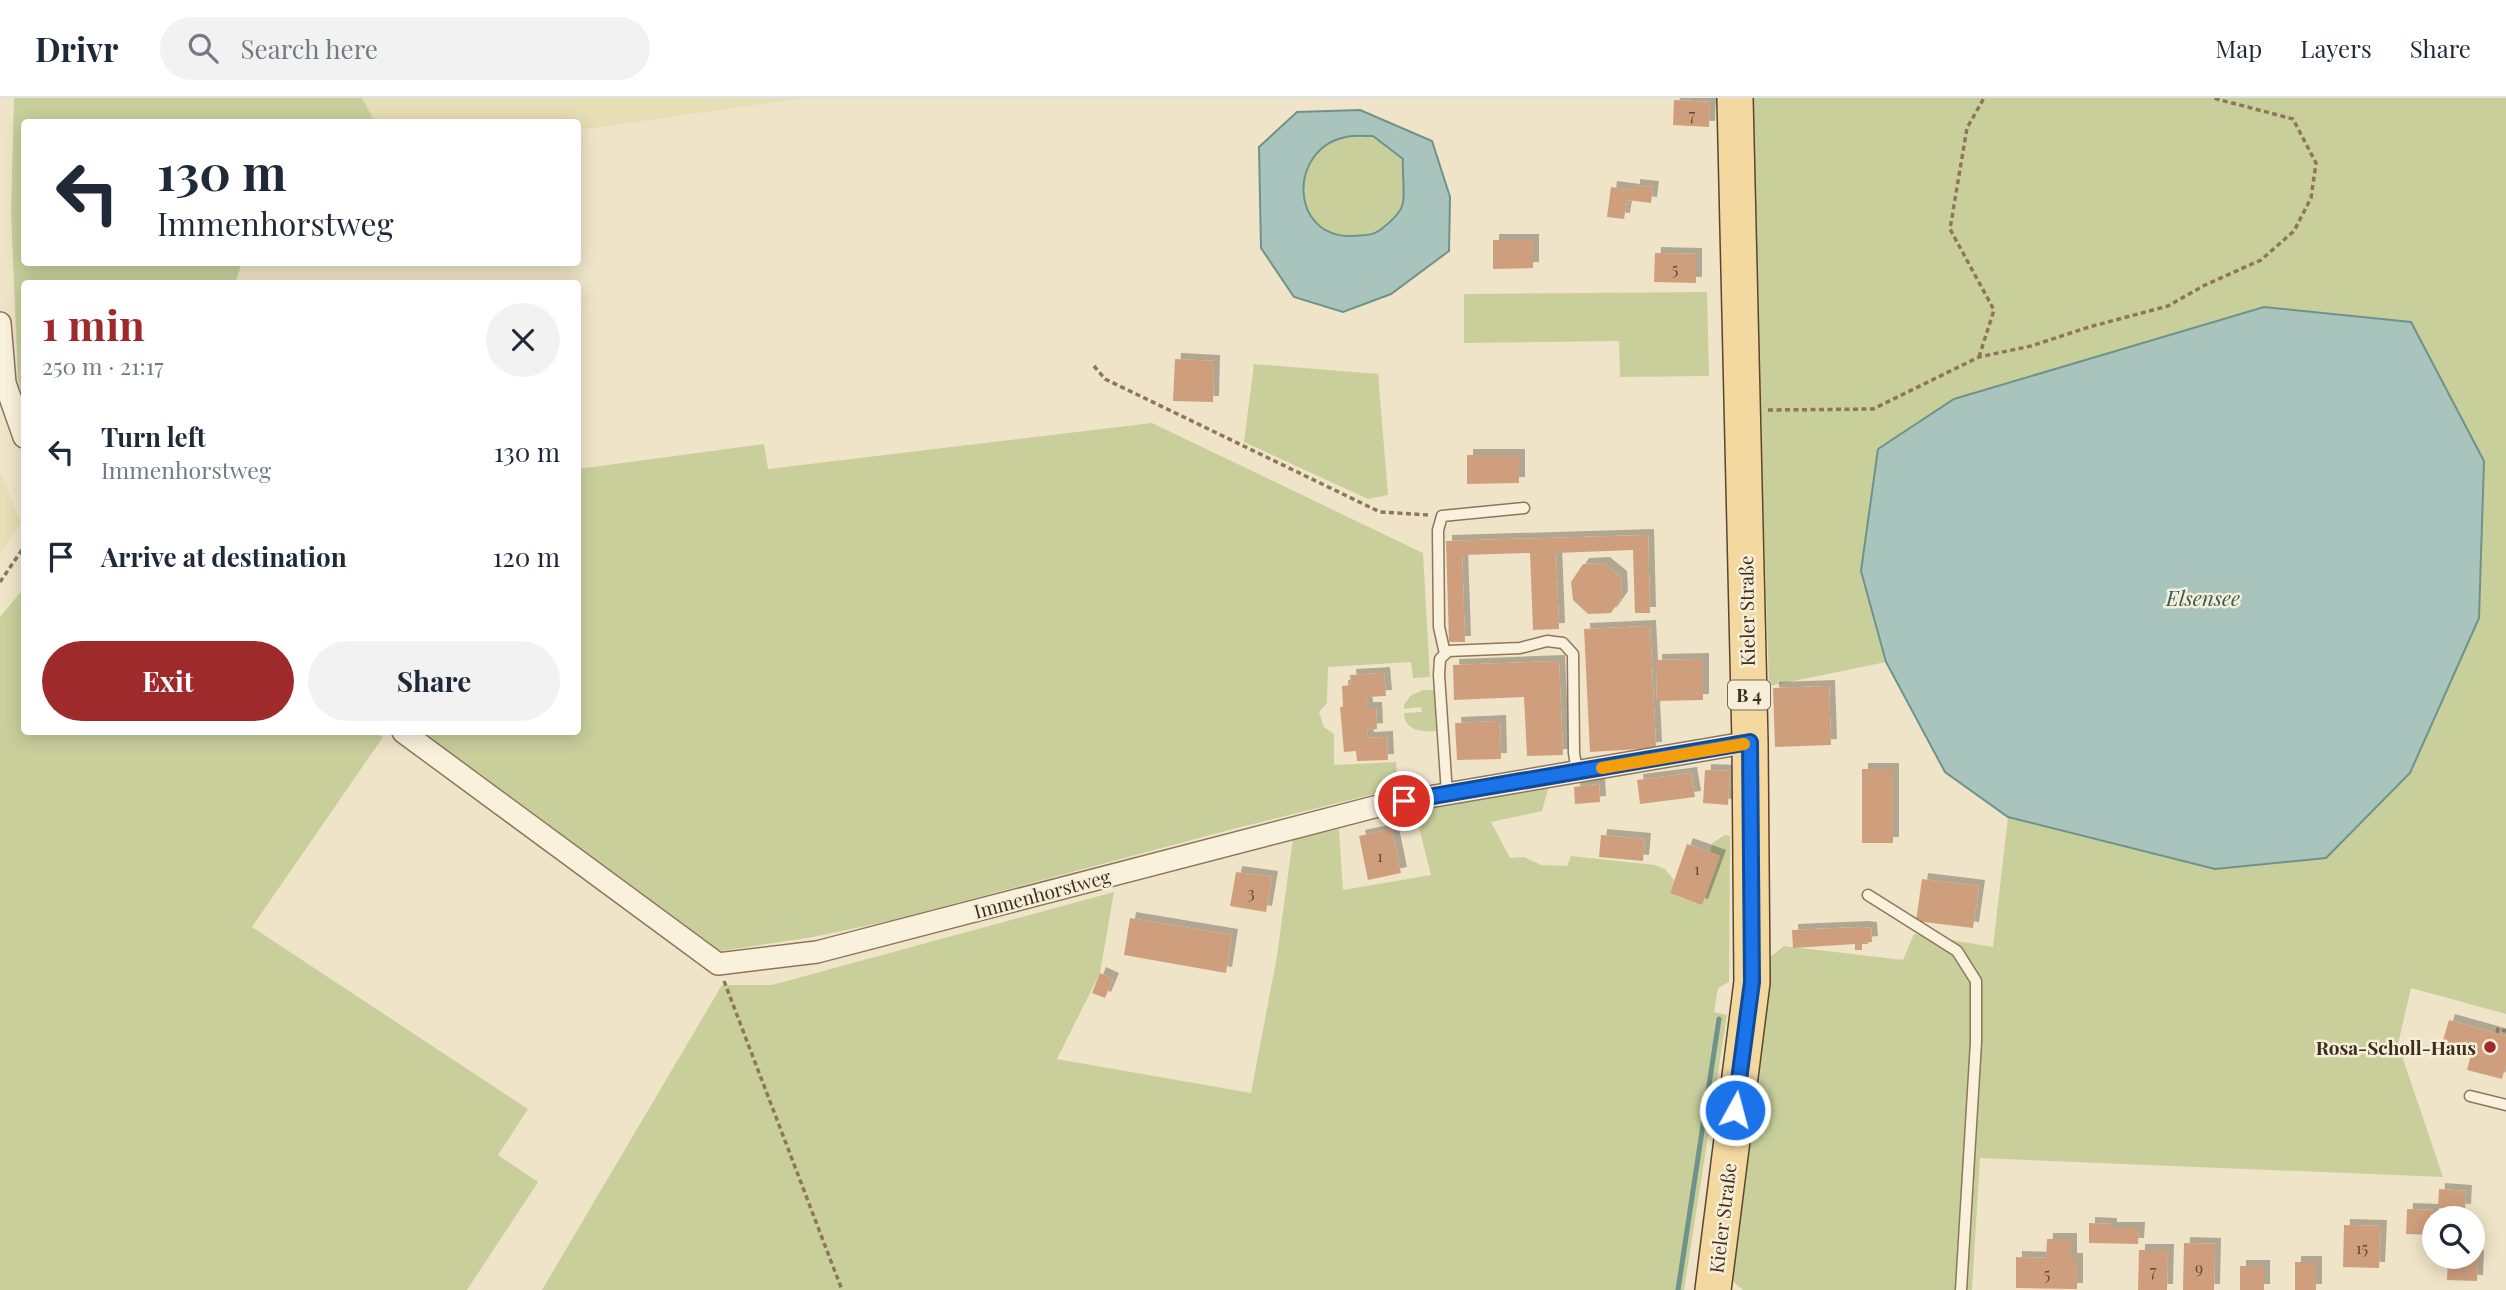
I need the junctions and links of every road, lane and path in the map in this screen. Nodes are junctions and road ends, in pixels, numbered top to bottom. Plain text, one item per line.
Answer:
1 (1735, 98) edge
2 (1984, 98) edge
3 (2213, 98) edge
4 (0, 323) edge
5 (1979, 357) junction
6 (1094, 366) dead end
7 (1741, 410) junction
8 (21, 428) edge
9 (1524, 508) dead end
10 (1442, 516) junction
11 (21, 551) edge
12 (0, 582) edge
13 (1445, 654) junction
14 (408, 735) edge
15 (1750, 742) junction
16 (1577, 772) junction
17 (1447, 794) junction
18 (1868, 895) dead end
19 (718, 964) junction
20 (2506, 1031) edge
21 (2497, 1033) dead end
22 (2470, 1096) dead end
23 (2506, 1105) edge
24 (842, 1290) edge
25 (1713, 1290) edge
26 (1961, 1290) edge

1 - 7 main road, Kieler Straße / B 4
2 - 5 path
3 - 5 path
4 - 8 street
5 - 7 path
6 - 10 path
7 - 15 main road, Kieler Straße / B 4
9 - 10 lane
10 - 13 lane
11 - 12 path
13 - 16 lane
13 - 17 lane
14 - 19 street
15 - 16 street, Immenhorstweg
15 - 25 main road, Kieler Straße / B 4
16 - 17 street, Immenhorstweg
17 - 19 street, Immenhorstweg
18 - 26 lane
19 - 24 path
20 - 21 path
22 - 23 lane

